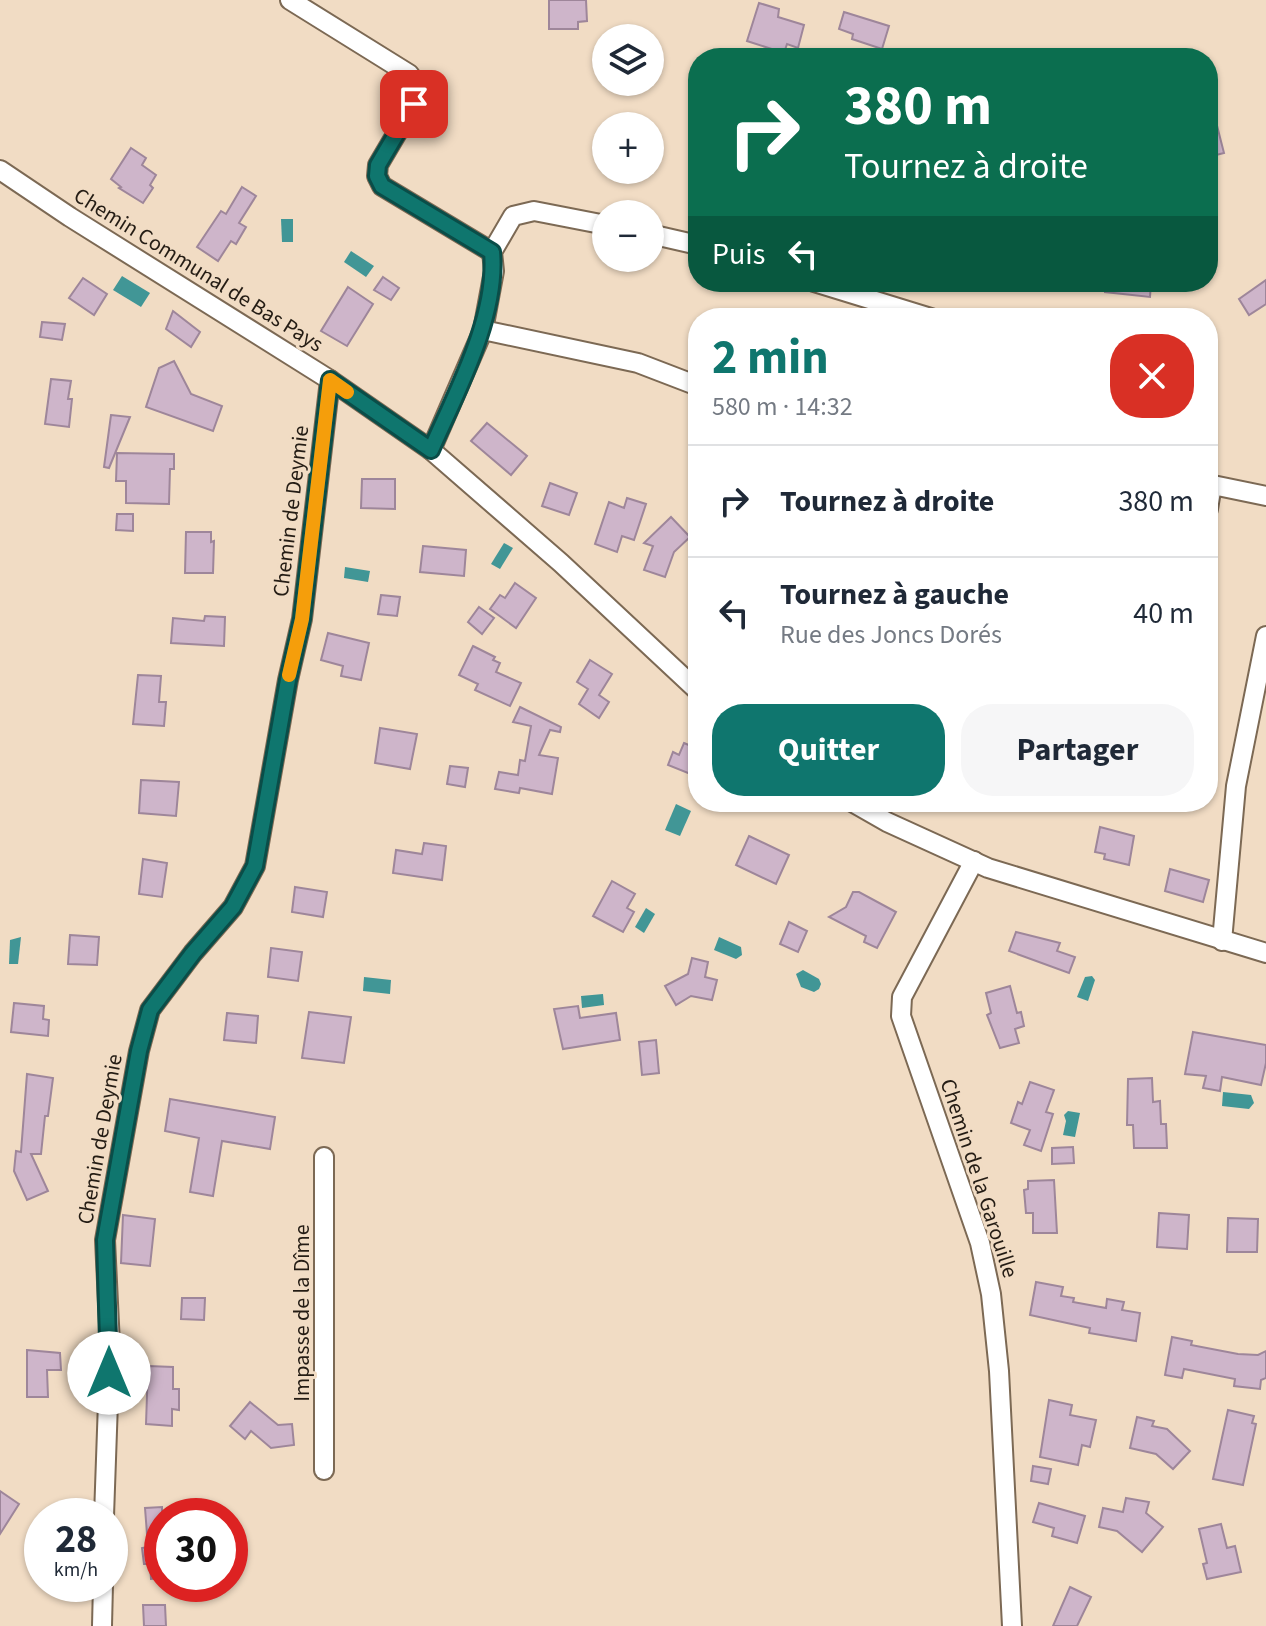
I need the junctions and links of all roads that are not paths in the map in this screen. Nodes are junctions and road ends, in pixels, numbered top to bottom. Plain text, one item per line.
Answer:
1 (290, 0) edge
2 (0, 170) edge
3 (592, 222) edge
4 (664, 237) edge
5 (688, 243) edge
6 (492, 252) junction
7 (846, 292) edge
8 (898, 308) edge
9 (483, 330) junction
10 (330, 380) junction
11 (688, 382) edge
12 (431, 450) junction
13 (1218, 487) edge
14 (1266, 496) edge
15 (1266, 636) edge
16 (688, 682) edge
17 (870, 812) edge
18 (974, 861) junction
19 (1222, 941) junction
20 (1266, 953) edge
21 (324, 1157) dead end
22 (324, 1470) dead end
23 (105, 1498) edge
24 (103, 1602) edge
25 (102, 1626) edge
26 (1012, 1626) edge

1 - 6 street
2 - 10 street, Chemin Communal de Bas Pays
3 - 6 street
4 - 5 street
6 - 9 street
7 - 8 street
9 - 11 street
9 - 12 street
10 - 12 street, Chemin Communal de Bas Pays
10 - 23 street, Chemin de Deymie
12 - 16 street, Chemin Communal de Bas Pays
13 - 14 street
15 - 19 street
17 - 18 street
18 - 19 street
18 - 26 street, Chemin de la Garouille
19 - 20 street
21 - 22 street, Impasse de la Dîme
24 - 25 street

